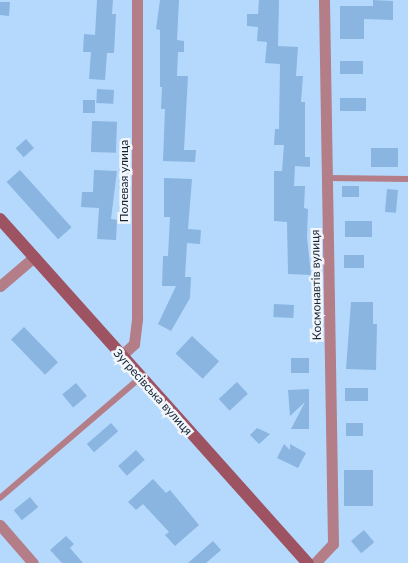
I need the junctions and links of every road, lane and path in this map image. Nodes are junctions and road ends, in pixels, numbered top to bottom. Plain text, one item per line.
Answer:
1 (137, 0) edge
2 (324, 0) edge
3 (328, 178) junction
4 (408, 179) edge
5 (0, 219) edge
6 (34, 257) junction
7 (0, 286) edge
8 (121, 356) junction
9 (140, 378) junction
10 (0, 498) edge
11 (0, 525) edge
12 (33, 563) edge
13 (308, 563) edge
14 (315, 563) edge

1 - 8 street, Полевая улица
2 - 3 street, Космонавтів вулиця
3 - 4 lane
3 - 14 street, Космонавтів вулиця
5 - 6 street, Зугресівська вулиця
6 - 7 street
6 - 8 street, Зугресівська вулиця
8 - 9 street, Зугресівська вулиця
9 - 10 lane
9 - 13 street, Зугресівська вулиця
11 - 12 street

